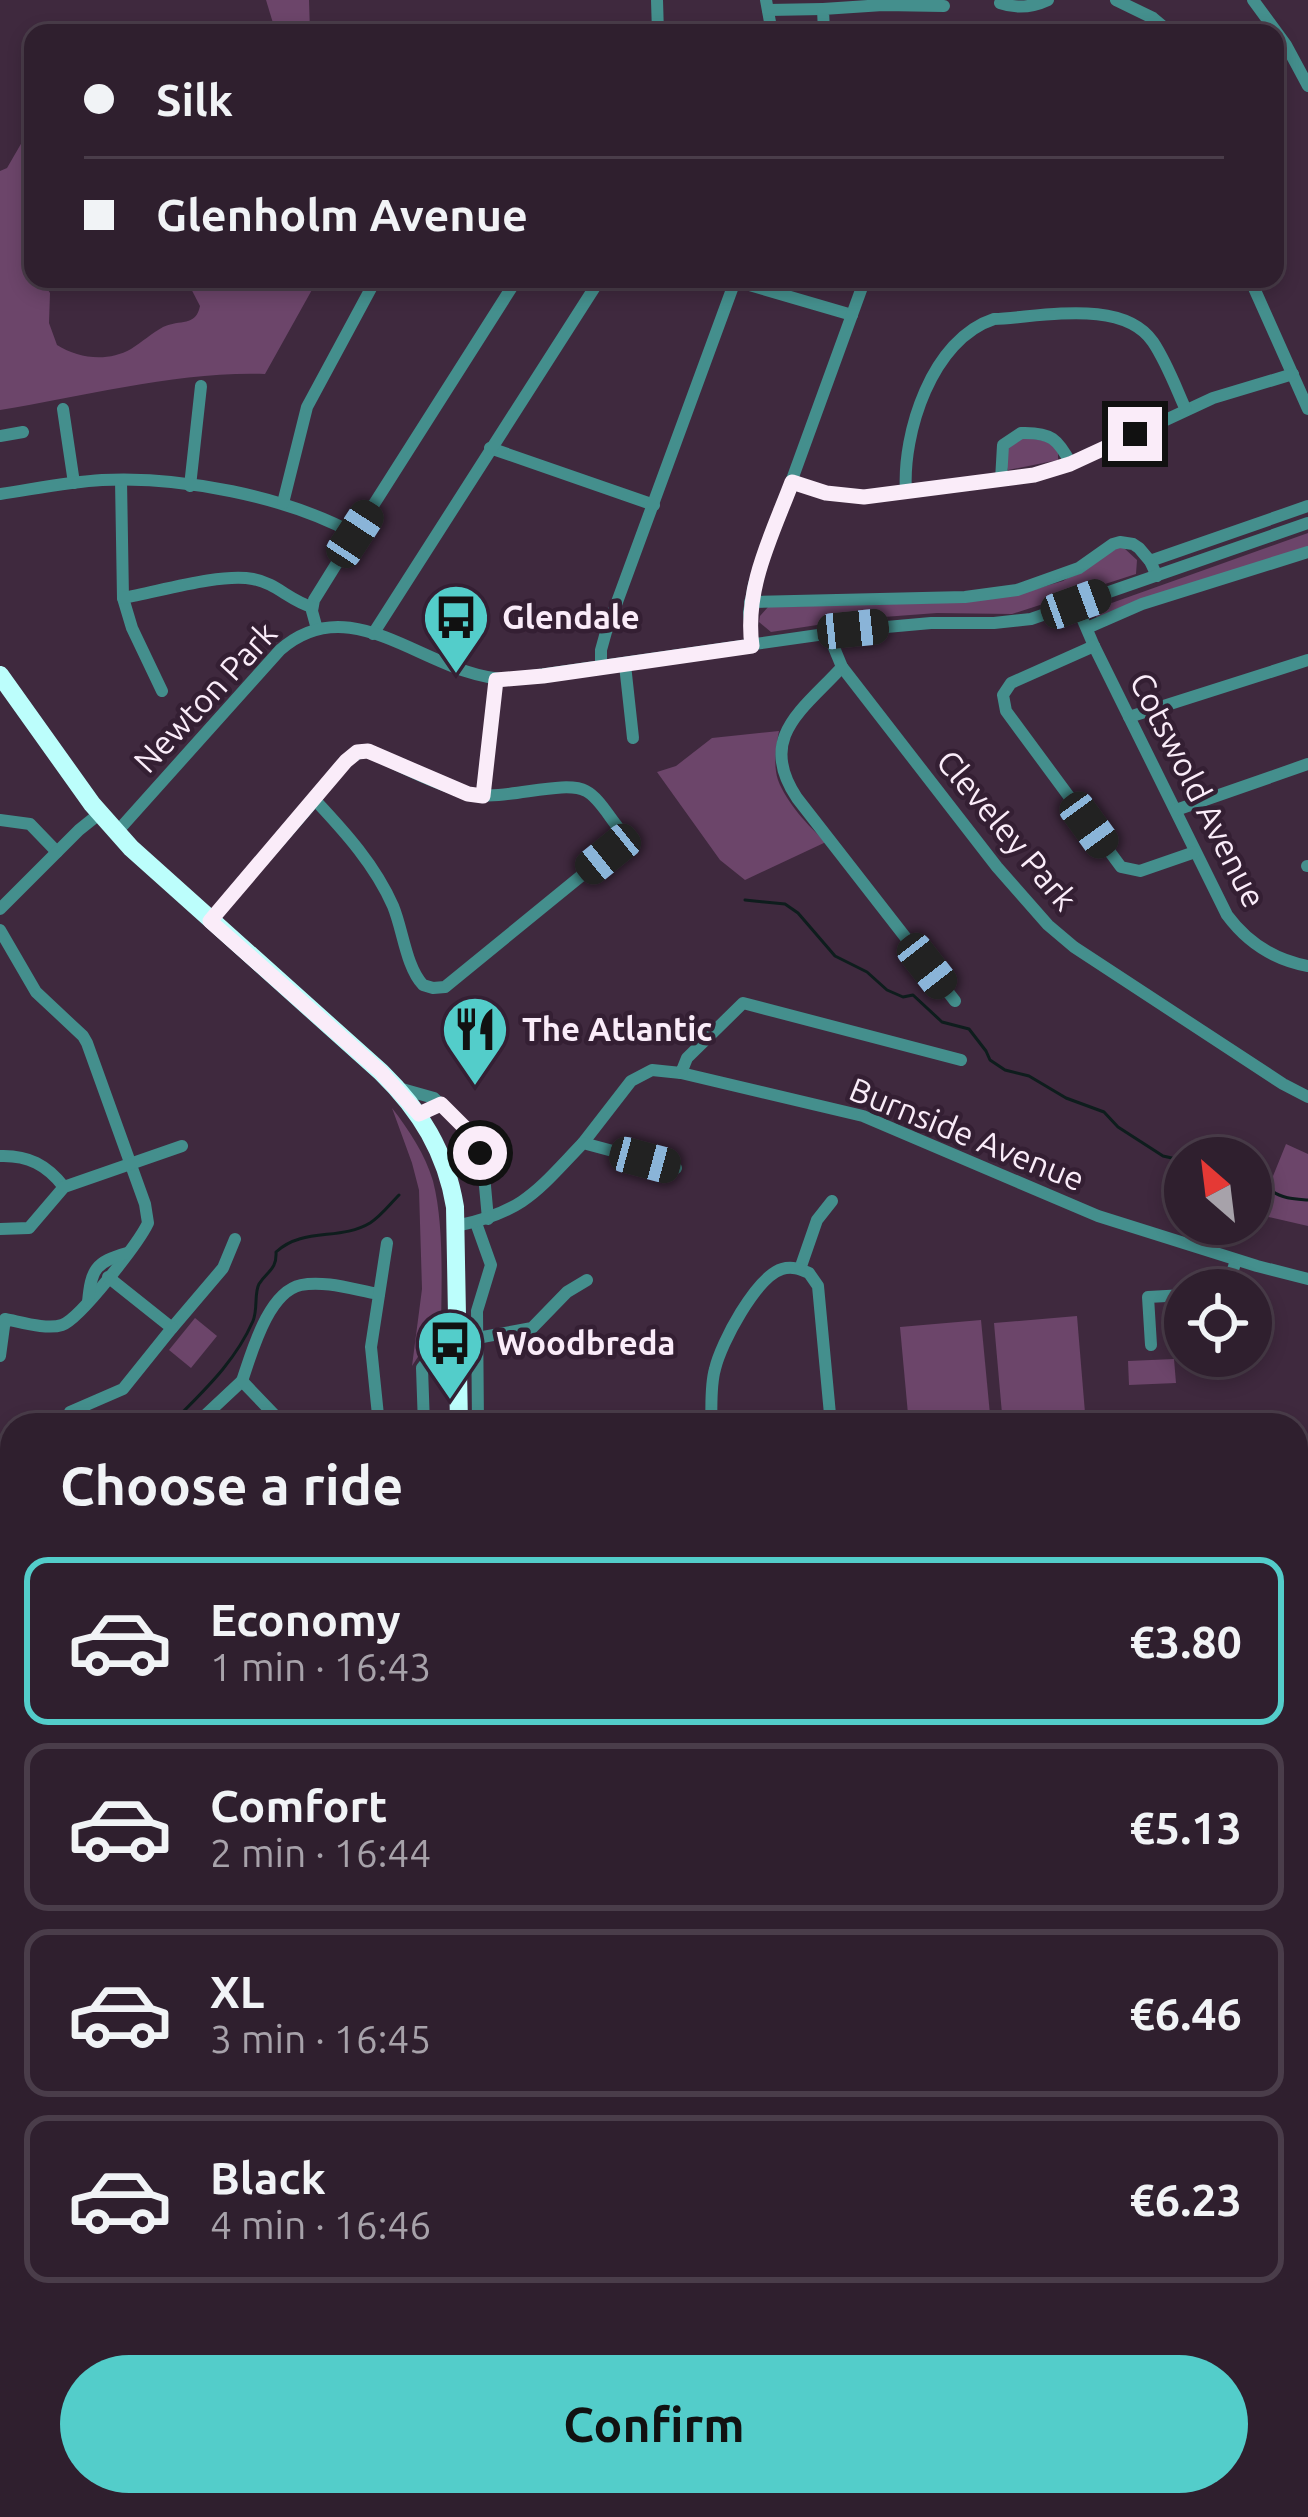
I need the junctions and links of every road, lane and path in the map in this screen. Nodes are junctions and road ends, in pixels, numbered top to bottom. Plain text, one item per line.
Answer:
1 (1048, 0) edge
2 (1116, 0) edge
3 (1000, 4) dead end
4 (767, 5) edge
5 (944, 6) dead end
6 (823, 9) junction
7 (824, 24) edge
8 (1160, 24) edge
9 (1284, 42) edge
10 (1306, 76) edge
11 (371, 288) edge
12 (511, 288) edge
13 (594, 288) edge
14 (729, 288) edge
15 (759, 288) edge
16 (862, 288) edge
17 (1254, 288) edge
18 (852, 316) junction
19 (1293, 374) junction
20 (201, 386) dead end
21 (63, 409) dead end
22 (1308, 409) edge
23 (1186, 410) junction
24 (22, 432) dead end
25 (0, 436) edge
26 (490, 448) junction
27 (1070, 464) junction
28 (1001, 479) junction
29 (121, 480) junction
30 (792, 482) junction
31 (74, 483) junction
32 (190, 486) junction
33 (906, 492) junction
34 (0, 494) edge
35 (283, 503) junction
36 (654, 505) junction
37 (1308, 506) edge
38 (1308, 523) edge
39 (355, 534) junction
40 (1308, 552) edge
41 (1150, 561) junction
42 (1157, 576) junction
43 (123, 598) junction
44 (751, 602) junction
45 (1076, 604) junction
46 (312, 607) junction
47 (1087, 628) junction
48 (317, 629) junction
49 (828, 633) junction
50 (373, 634) junction
51 (752, 646) junction
52 (1094, 646) junction
53 (1308, 660) edge
54 (625, 664) junction
55 (842, 667) junction
56 (601, 668) junction
57 (0, 675) edge
58 (496, 680) junction
59 (161, 691) dead end
60 (1129, 717) junction
61 (632, 738) dead end
62 (1308, 764) edge
63 (483, 796) junction
64 (315, 800) junction
65 (1176, 810) junction
66 (99, 814) junction
67 (0, 820) edge
68 (116, 832) junction
69 (57, 852) junction
70 (1195, 852) junction
71 (0, 908) edge
72 (210, 921) junction
73 (0, 930) edge
74 (1308, 966) edge
75 (955, 1001) dead end
76 (961, 1060) dead end
77 (681, 1073) junction
78 (397, 1088) junction
79 (1308, 1097) edge
80 (441, 1104) junction
81 (419, 1114) junction
82 (583, 1143) junction
83 (182, 1146) dead end
84 (0, 1156) edge
85 (130, 1163) junction
86 (676, 1168) dead end
87 (64, 1187) junction
88 (832, 1201) dead end
89 (473, 1222) junction
90 (0, 1229) edge
91 (235, 1239) dead end
92 (387, 1243) dead end
93 (128, 1253) junction
94 (1236, 1260) junction
95 (800, 1269) junction
96 (1233, 1269) edge
97 (108, 1277) junction
98 (1308, 1279) edge
99 (587, 1280) dead end
100 (1164, 1293) edge
101 (379, 1294) junction
102 (88, 1302) junction
103 (172, 1328) junction
104 (477, 1338) junction
105 (1151, 1345) dead end
106 (457, 1354) junction
107 (0, 1356) edge
108 (242, 1381) junction
109 (70, 1412) dead end
110 (208, 1413) edge
111 (273, 1413) edge
112 (377, 1413) edge
113 (424, 1413) edge
114 (459, 1413) edge
115 (478, 1413) edge
116 (712, 1413) edge
117 (830, 1413) edge

1 - 3 street
2 - 8 street
4 - 6 street
5 - 6 street
6 - 7 street
9 - 10 street
11 - 35 street
12 - 39 street
13 - 26 street
14 - 36 street
15 - 18 street
16 - 18 street
17 - 19 street
18 - 30 street
19 - 22 street
19 - 23 street
20 - 32 street
21 - 31 street
23 - 27 street
23 - 33 street
24 - 25 street
26 - 36 street
26 - 50 street
27 - 28 street
27 - 28 street
28 - 33 street
29 - 31 street
29 - 32 street
29 - 43 street
30 - 33 street
30 - 44 street
31 - 34 street
32 - 35 street
35 - 39 street
36 - 56 street
37 - 41 street
38 - 42 street, Newton Park
39 - 46 street
40 - 47 street
41 - 42 street
41 - 44 street
42 - 45 street, Newton Park
43 - 46 street
43 - 59 street
44 - 51 street
45 - 47 street, Cotswold Avenue
45 - 49 street, Newton Park
46 - 48 street
47 - 52 street, Cotswold Avenue
48 - 50 street, Newton Park
48 - 68 street, Newton Park
49 - 51 street, Newton Park
49 - 55 street, Cleveley Park
50 - 58 street, Newton Park
51 - 54 street, Newton Park
52 - 60 street, Cotswold Avenue
52 - 70 street
53 - 60 street
54 - 56 street, Newton Park
54 - 61 street
55 - 75 street
55 - 79 street, Cleveley Park
56 - 58 street, Newton Park
57 - 66 highway
58 - 63 street
60 - 65 street, Cotswold Avenue
62 - 65 street
63 - 64 street
63 - 64 street
64 - 72 street
65 - 70 street, Cotswold Avenue
66 - 68 highway
66 - 69 street
67 - 69 street
68 - 72 highway
69 - 71 street
70 - 74 street, Cotswold Avenue
72 - 78 highway
73 - 85 street
76 - 77 street
77 - 82 street
77 - 94 street, Burnside Avenue
78 - 80 street
78 - 81 highway
80 - 81 street
80 - 89 street
81 - 89 highway
82 - 86 street
82 - 89 street
83 - 85 street
84 - 87 street
85 - 87 street
85 - 93 street
87 - 90 street
88 - 95 street
89 - 104 street
89 - 106 highway
91 - 103 street
92 - 101 street
93 - 97 street
93 - 102 street
94 - 96 street
94 - 98 street, Burnside Avenue
95 - 116 street
95 - 117 street
97 - 102 street
97 - 103 street
99 - 104 street
100 - 105 street
101 - 108 street
101 - 112 street
102 - 107 street
103 - 109 street
104 - 115 street
106 - 113 street
106 - 114 highway
108 - 110 street
108 - 111 street

